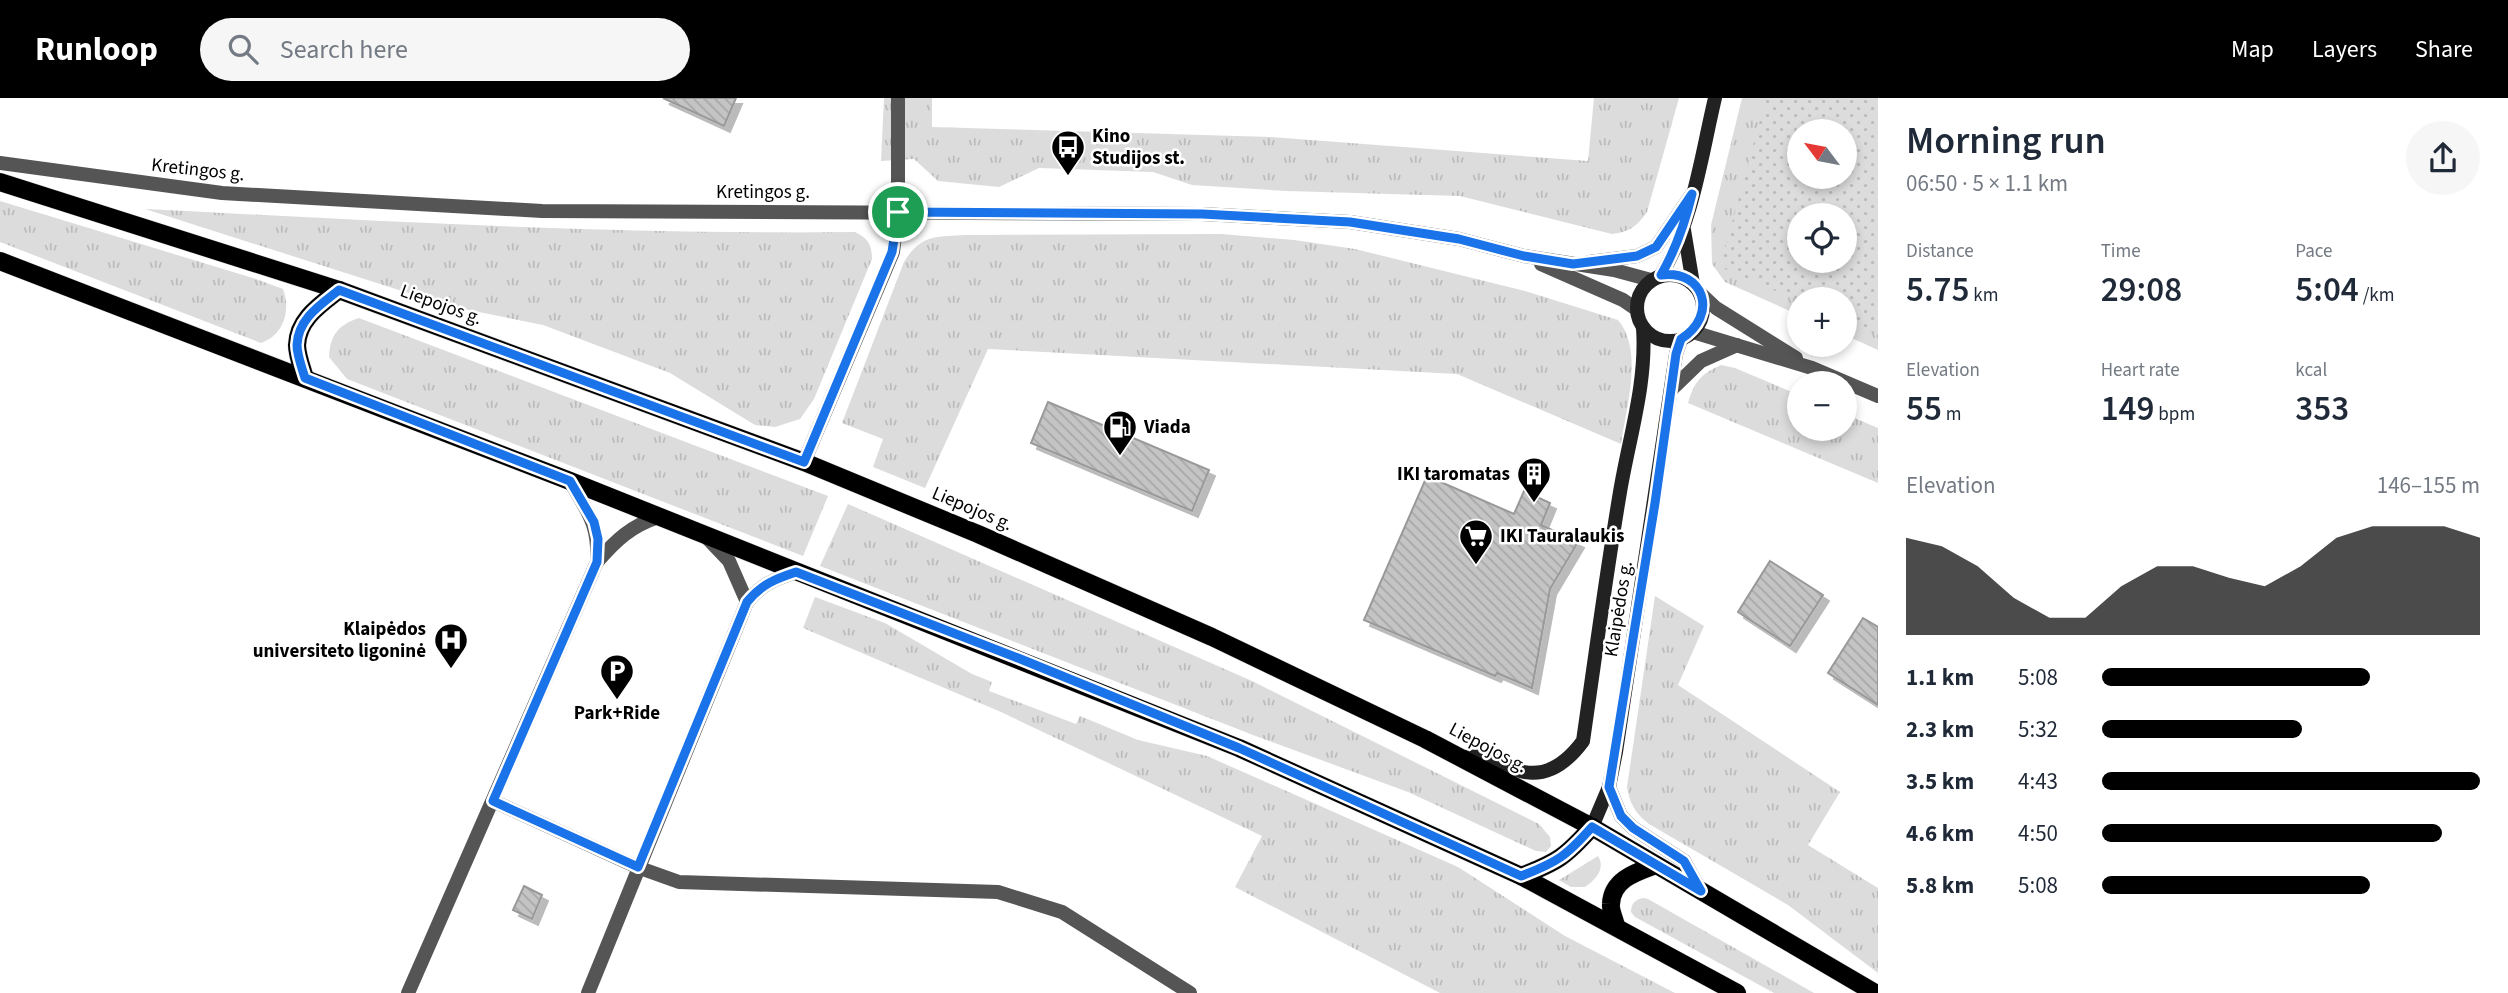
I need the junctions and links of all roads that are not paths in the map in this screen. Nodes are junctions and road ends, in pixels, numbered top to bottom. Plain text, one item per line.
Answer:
1 (898, 98) edge
2 (1715, 98) edge
3 (0, 163) edge
4 (0, 182) edge
5 (1692, 194) junction
6 (898, 212) junction
7 (1683, 229) junction
8 (1524, 256) junction
9 (0, 261) edge
10 (1573, 264) junction
11 (1656, 278) junction
12 (1697, 289) junction
13 (339, 290) junction
14 (1636, 309) junction
15 (1643, 328) junction
16 (1687, 336) junction
17 (1737, 345) junction
18 (1812, 368) junction
19 (305, 378) junction
20 (1672, 389) junction
21 (1878, 396) edge
22 (804, 462) junction
23 (570, 481) junction
24 (658, 517) junction
25 (705, 535) junction
26 (597, 562) junction
27 (796, 572) junction
28 (747, 602) junction
29 (1460, 757) junction
30 (1609, 787) junction
31 (493, 801) junction
32 (1592, 827) junction
33 (1656, 864) junction
34 (638, 867) junction
35 (1521, 876) junction
36 (1701, 891) junction
37 (1616, 926) junction
38 (1733, 992) edge
39 (408, 993) edge
40 (588, 993) edge
41 (1190, 993) edge
42 (1875, 993) edge

1 - 6 street
2 - 5 main road
3 - 6 street, Kretingos g.
4 - 13 main road, Liepojos g.
5 - 7 main road
5 - 10 street
6 - 8 street, Kretingos g.
6 - 22 street
7 - 11 main road
7 - 12 main road
8 - 10 street, Kretingos g.
8 - 14 street, Kretingos g.
9 - 19 main road
10 - 11 street, Kretingos g.
11 - 12 main road
11 - 14 main road
12 - 16 main road
12 - 18 street
13 - 19 main road
13 - 22 main road, Liepojos g.
14 - 15 main road
15 - 16 main road
15 - 29 main road
16 - 17 street
16 - 20 main road, Klaipėdos g.
17 - 18 street
17 - 20 street
18 - 21 street
19 - 23 main road
20 - 30 main road, Klaipėdos g.
22 - 29 main road, Liepojos g.
23 - 24 main road
23 - 26 street
24 - 25 main road
24 - 26 street
25 - 27 main road
25 - 28 street
26 - 31 street
27 - 28 street
27 - 35 main road
28 - 34 street
29 - 32 main road, Liepojos g.
30 - 32 main road, Klaipėdos g.
30 - 36 main road
31 - 34 street
31 - 39 street
32 - 33 main road, Liepojos g.
32 - 35 main road
33 - 36 main road, Liepojos g.
33 - 37 main road
34 - 40 street
34 - 41 street
35 - 37 main road
36 - 42 main road, Liepojos g.
37 - 38 main road

